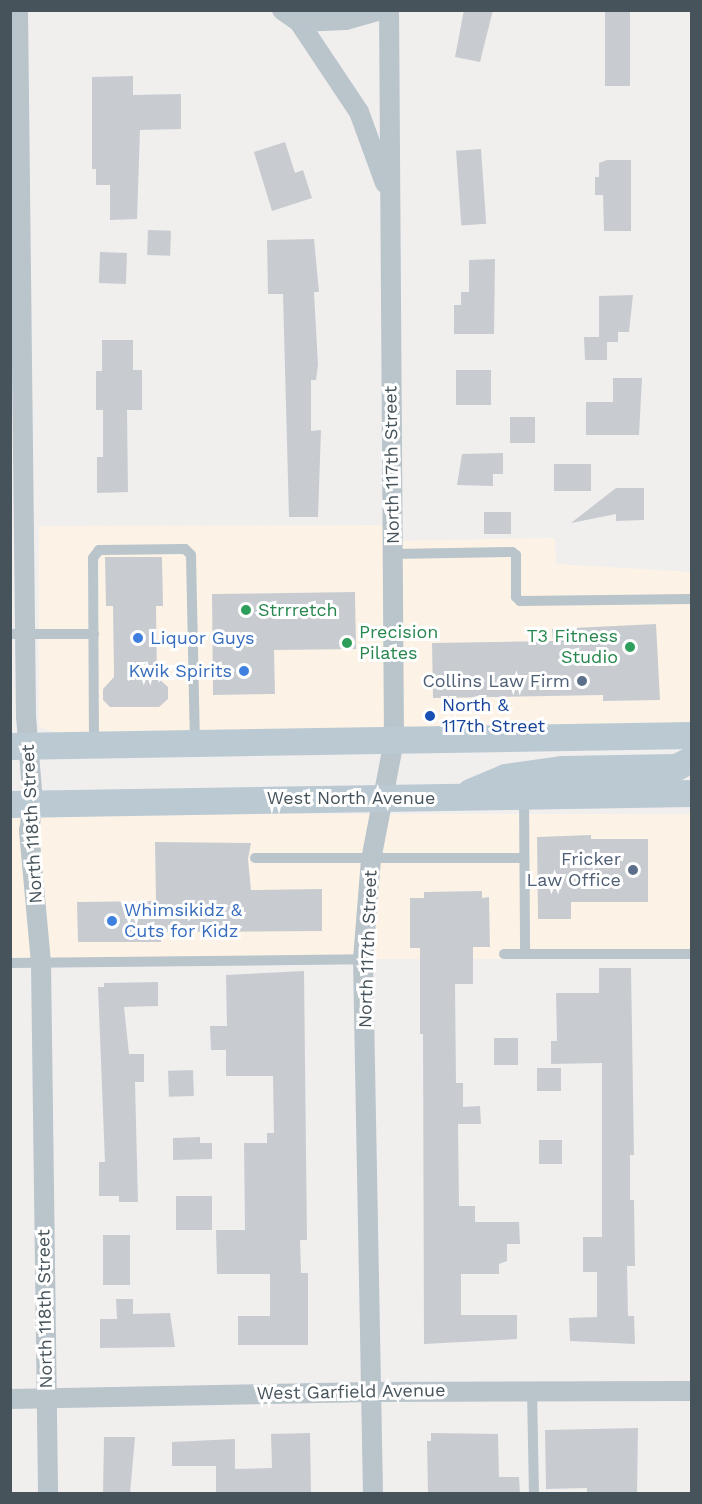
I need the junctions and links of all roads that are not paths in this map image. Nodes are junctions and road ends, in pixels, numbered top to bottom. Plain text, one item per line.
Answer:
1 (18, 10) edge
2 (282, 10) edge
3 (382, 10) edge
4 (389, 10) edge
5 (299, 22) junction
6 (389, 194) junction
7 (393, 554) junction
8 (692, 599) edge
9 (18, 634) edge
10 (94, 634) junction
11 (692, 735) edge
12 (394, 741) junction
13 (195, 744) junction
14 (94, 745) junction
15 (19, 746) edge
16 (692, 759) edge
17 (692, 793) edge
18 (524, 796) junction
19 (383, 797) junction
20 (458, 797) junction
21 (22, 803) edge
22 (255, 858) dead end
23 (523, 858) junction
24 (370, 860) junction
25 (504, 954) dead end
26 (525, 954) junction
27 (692, 954) edge
28 (363, 959) junction
29 (10, 963) edge
30 (41, 963) junction
31 (532, 1390) junction
32 (692, 1391) edge
33 (371, 1392) junction
34 (46, 1398) junction
35 (10, 1400) edge
36 (48, 1494) edge
37 (373, 1494) edge
38 (534, 1494) edge

1 - 9 street, North 118th Street
2 - 5 street
3 - 5 street
4 - 6 street, North 117th Street
5 - 6 street
6 - 7 street, North 117th Street
7 - 8 lane
7 - 12 street, North 117th Street
9 - 10 lane
9 - 15 street, North 118th Street
10 - 13 lane
10 - 14 lane
11 - 12 main road
12 - 13 main road
12 - 19 street, North 117th Street
13 - 14 main road
14 - 15 main road
15 - 21 street, North 118th Street
16 - 20 main road
17 - 18 main road, West North Avenue
18 - 20 main road, West North Avenue
18 - 23 lane
19 - 20 main road, West North Avenue
19 - 21 main road, West North Avenue
19 - 24 street, North 117th Street
21 - 30 street, North 118th Street
22 - 24 lane
23 - 24 lane
23 - 26 lane
24 - 28 street, North 117th Street
25 - 26 lane
26 - 27 lane
28 - 30 lane
28 - 33 street, North 117th Street
29 - 30 lane
30 - 34 street, North 118th Street
31 - 32 street, West Garfield Avenue
31 - 33 street, West Garfield Avenue
31 - 38 lane
33 - 34 street, West Garfield Avenue
33 - 37 street, North 117th Street
34 - 35 street, West Garfield Avenue
34 - 36 street, North 118th Street

